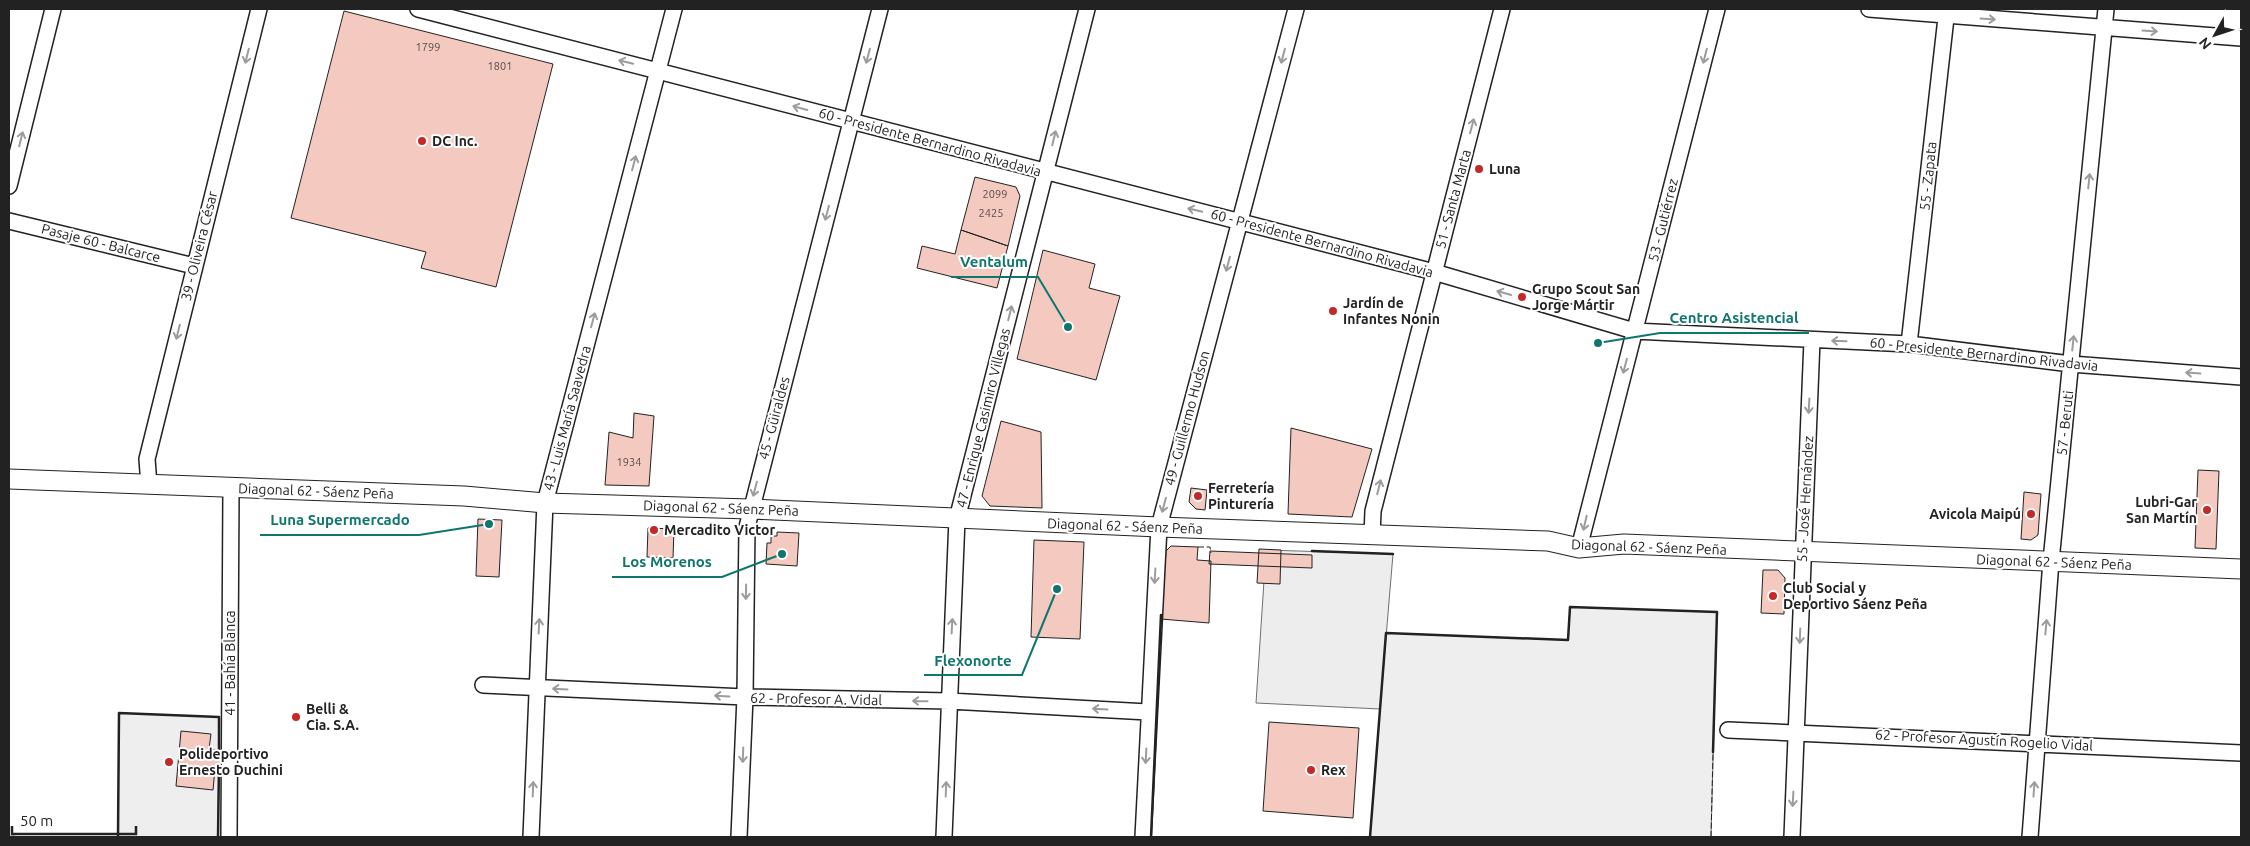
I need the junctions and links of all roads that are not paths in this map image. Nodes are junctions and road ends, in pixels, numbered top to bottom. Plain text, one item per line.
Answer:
1 (53, 9) edge
2 (259, 9) edge
3 (418, 9) edge
4 (674, 9) edge
5 (880, 9) edge
6 (1087, 9) edge
7 (1296, 9) edge
8 (1502, 9) edge
9 (1717, 9) edge
10 (1869, 9) edge
11 (2106, 9) edge
12 (1946, 12) edge
13 (474, 16) edge
14 (2104, 27) junction
15 (2241, 38) edge
16 (658, 70) junction
17 (851, 121) junction
18 (1046, 172) junction
19 (9, 186) edge
20 (9, 220) edge
21 (1239, 221) junction
22 (194, 266) junction
23 (1434, 272) junction
24 (1634, 331) junction
25 (1812, 340) junction
26 (1909, 344) junction
27 (2071, 364) junction
28 (2241, 377) edge
29 (9, 479) edge
30 (149, 485) junction
31 (231, 489) junction
32 (545, 503) junction
33 (750, 509) junction
34 (957, 519) junction
35 (1159, 527) junction
36 (1372, 535) junction
37 (1579, 548) junction
38 (1802, 553) junction
39 (2051, 561) junction
40 (2241, 569) edge
41 (483, 685) dead end
42 (536, 688) junction
43 (745, 697) junction
44 (949, 701) junction
45 (1148, 712) junction
46 (1728, 730) dead end
47 (1796, 732) junction
48 (2037, 742) junction
49 (2241, 753) edge
50 (229, 837) edge
51 (531, 837) edge
52 (739, 837) edge
53 (944, 837) edge
54 (1143, 837) edge
55 (1792, 837) edge
56 (2030, 837) edge

19 -> 1 street
2 -> 22 street, 39 - Oliveira César
3 - 13 street, 60 - Presidente Bernardino Rivadavia
4 - 16 street, 43 - Luis María Saavedra
5 -> 17 street, 45 - Güiraldes
18 -> 6 street, 47 - Enrique Casimiro Villegas
7 -> 21 street, 49 - Guillermo Hudson
23 -> 8 street, 51 - Santa Marta
9 -> 24 street, 53 - Gutiérrez
10 - 12 street
11 - 14 street, 57 - Beruti
12 -> 14 street
12 - 26 street, 55 - Zapata
16 -> 13 street, 60 - Presidente Bernardino Rivadavia
14 -> 15 street
27 -> 14 street, 57 - Beruti
17 -> 16 street, 60 - Presidente Bernardino Rivadavia
32 -> 16 street, 43 - Luis María Saavedra
17 - 18 street, 60 - Presidente Bernardino Rivadavia
17 -> 33 street, 45 - Güiraldes
21 -> 18 street, 60 - Presidente Bernardino Rivadavia
34 -> 18 street, 47 - Enrique Casimiro Villegas
20 - 22 street, Pasaje 60 - Balcarce
21 - 23 street, 60 - Presidente Bernardino Rivadavia
21 -> 35 street, 49 - Guillermo Hudson
22 -> 30 street, 39 - Oliveira César
24 -> 23 street, 60 - Presidente Bernardino Rivadavia
36 -> 23 street, 51 - Santa Marta
24 - 25 street, 60 - Presidente Bernardino Rivadavia
24 -> 37 street, 53 - Gutiérrez
26 -> 25 street, 60 - Presidente Bernardino Rivadavia
25 -> 38 street, 55 - José Hernández
26 - 27 street, 60 - Presidente Bernardino Rivadavia
28 -> 27 street, 60 - Presidente Bernardino Rivadavia
27 - 39 street, 57 - Beruti
29 - 30 street, Diagonal 62 - Sáenz Peña
30 - 31 street, Diagonal 62 - Sáenz Peña
31 - 32 street, Diagonal 62 - Sáenz Peña
31 - 50 street, 41 - Bahía Blanca
32 - 33 street, Diagonal 62 - Sáenz Peña
42 -> 32 street, 43 - Luis María Saavedra
33 - 34 street, Diagonal 62 - Sáenz Peña
33 -> 43 street, 45 - Güiraldes
34 - 35 street, Diagonal 62 - Sáenz Peña
44 -> 34 street, 47 - Enrique Casimiro Villegas
35 - 36 street, Diagonal 62 - Sáenz Peña
35 -> 45 street, 49 - Guillermo Hudson
36 - 37 street, Diagonal 62 - Sáenz Peña
37 - 38 street, Diagonal 62 - Sáenz Peña
38 - 39 street, Diagonal 62 - Sáenz Peña
38 -> 47 street, 55 - José Hernández
39 - 40 street, Diagonal 62 - Sáenz Peña
48 -> 39 street, 57 - Beruti
41 - 42 street, 62 - Profesor A. Vidal
43 -> 42 street, 62 - Profesor A. Vidal
51 -> 42 street, 43 - Luis María Saavedra
44 -> 43 street, 62 - Profesor A. Vidal
43 -> 52 street, 45 - Güiraldes
45 -> 44 street, 62 - Profesor A. Vidal
53 -> 44 street, 47 - Enrique Casimiro Villegas
45 -> 54 street, 49 - Guillermo Hudson
46 - 47 street, 62 - Profesor Agustín Rogelio Vidal
47 - 48 street, 62 - Profesor Agustín Rogelio Vidal
47 -> 55 street, 55 - José Hernández
48 - 49 street, 62 - Profesor Agustín Rogelio Vidal
56 -> 48 street, 57 - Beruti

